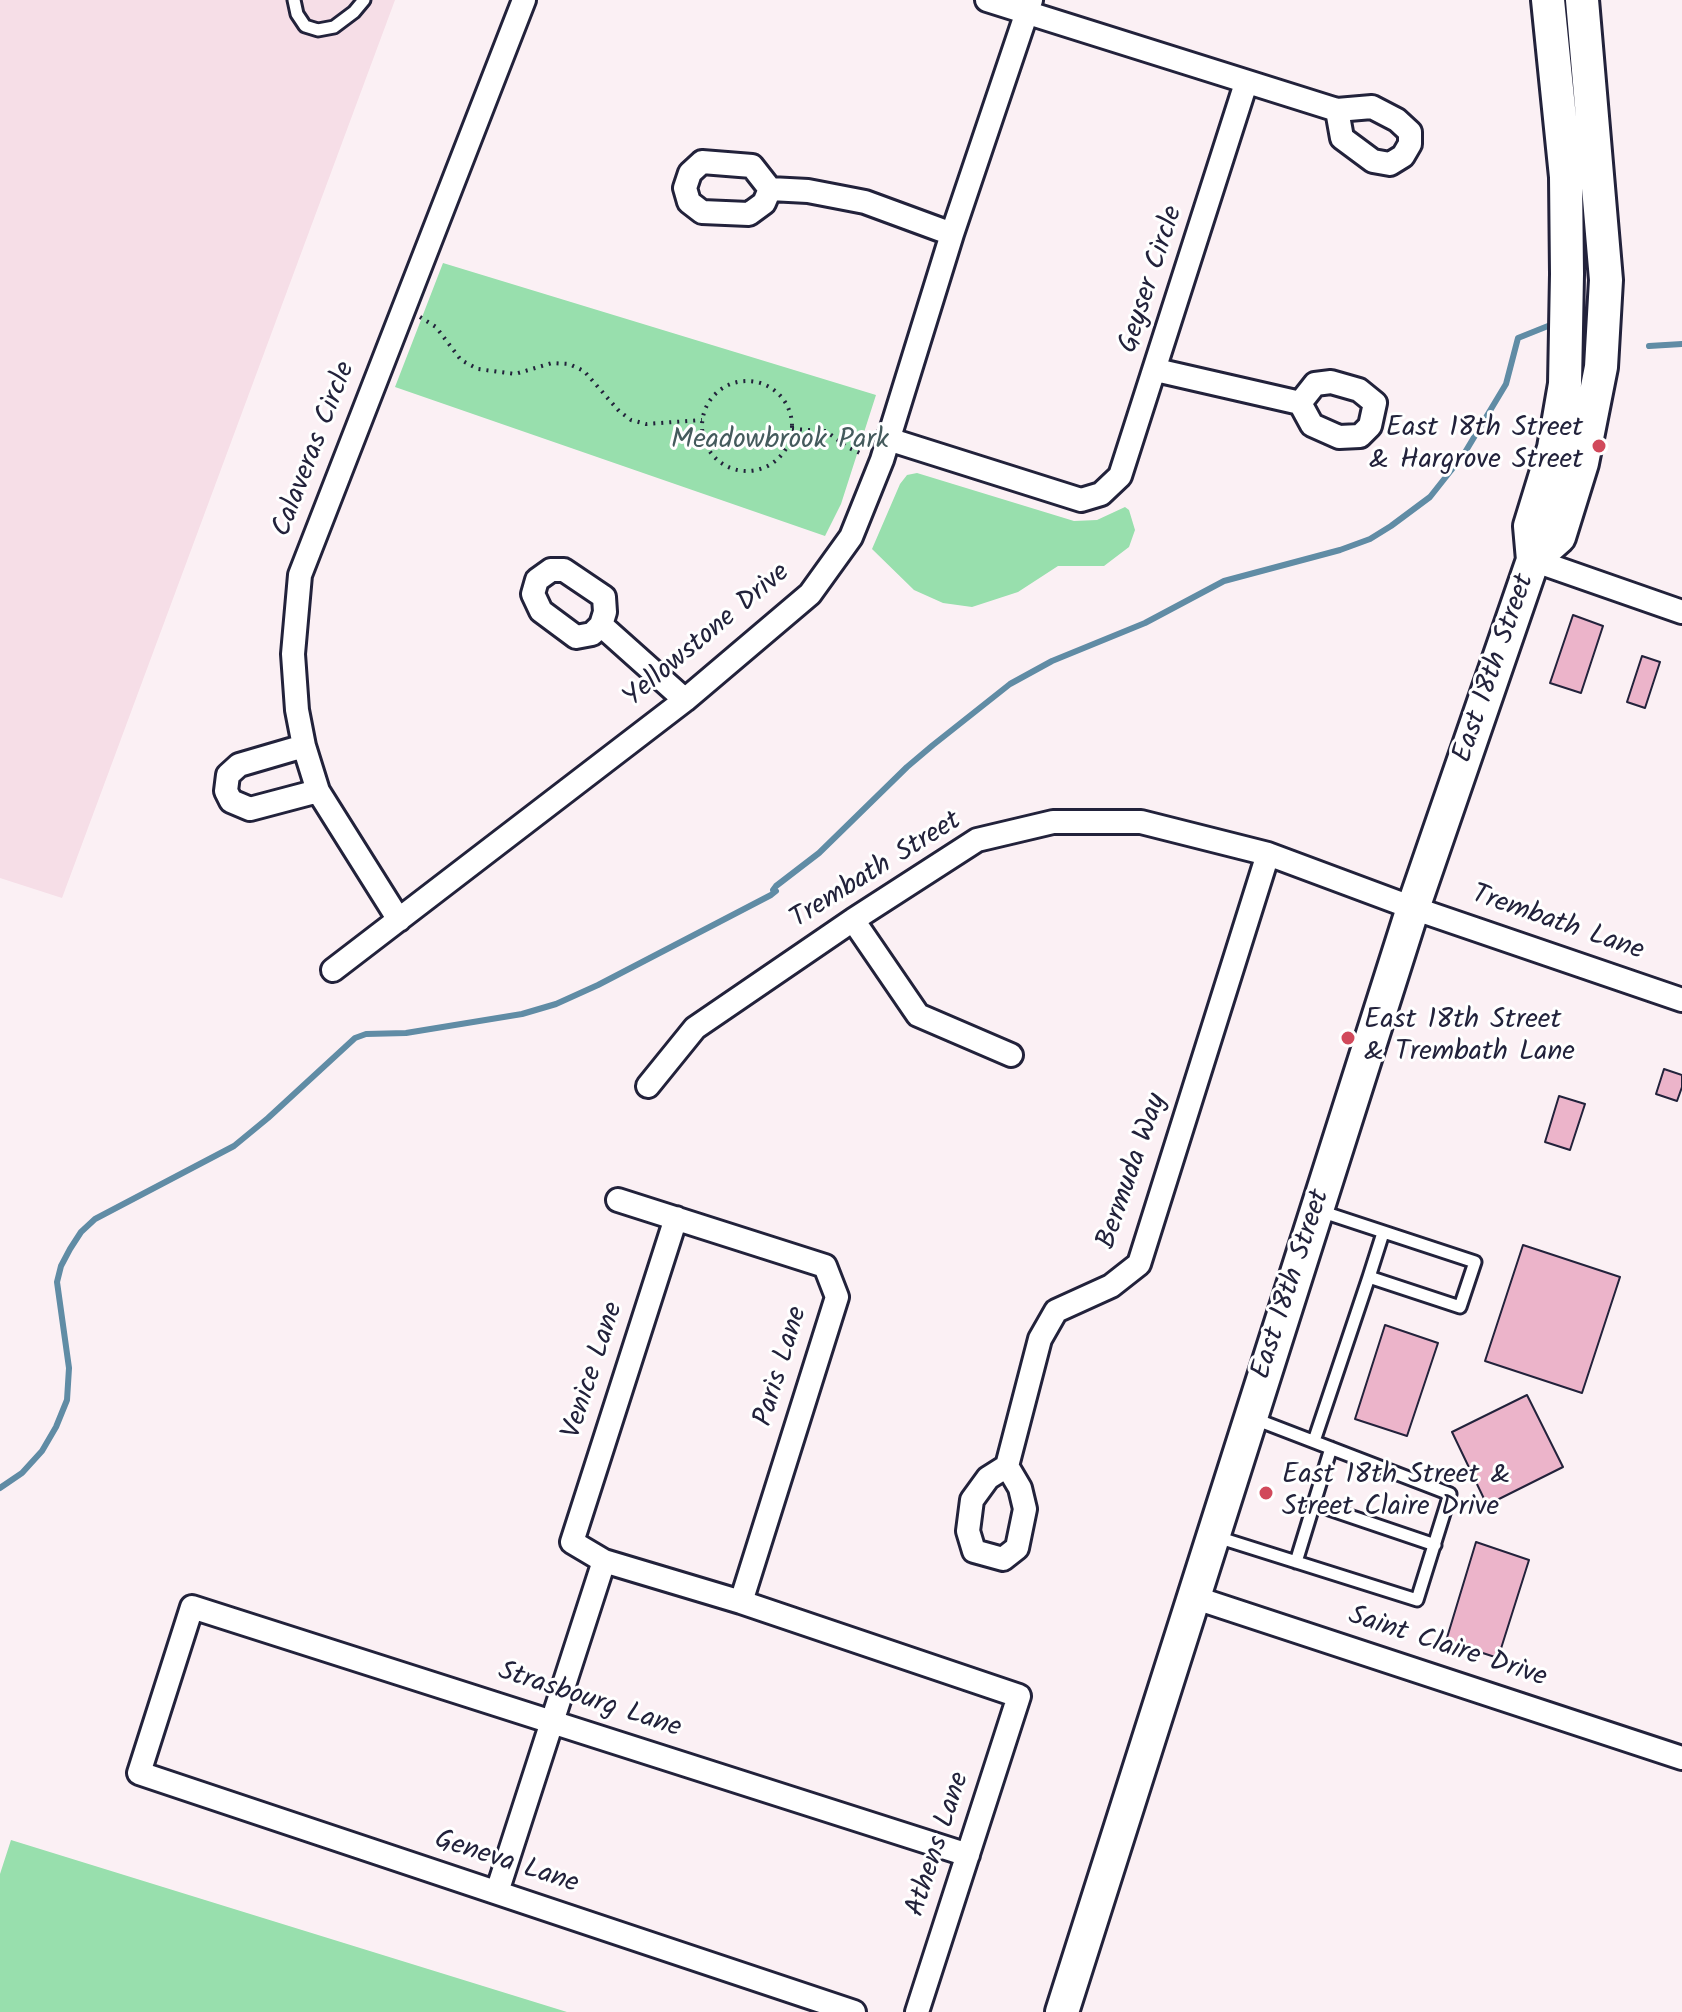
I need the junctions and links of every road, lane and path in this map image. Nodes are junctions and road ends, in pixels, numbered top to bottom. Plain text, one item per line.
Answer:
1 (294, 0) edge
2 (364, 0) edge
3 (524, 0) edge
4 (987, 0) edge
5 (1548, 0) edge
6 (1582, 0) edge
7 (1029, 7) edge
8 (1246, 83) junction
9 (1337, 110) dead end
10 (770, 189) dead end
11 (952, 234) junction
12 (403, 310) junction
13 (1156, 370) junction
14 (1300, 403) dead end
15 (702, 420) junction
16 (792, 429) junction
17 (885, 449) junction
18 (1533, 560) junction
19 (1682, 612) edge
20 (601, 625) dead end
21 (685, 700) junction
22 (304, 746) junction
23 (318, 791) junction
24 (1268, 854) junction
25 (1413, 908) junction
26 (399, 920) junction
27 (853, 920) junction
28 (333, 970) dead end
29 (1682, 1000) edge
30 (1011, 1055) dead end
31 (648, 1086) dead end
32 (618, 1200) dead end
33 (1317, 1210) junction
34 (676, 1218) junction
35 (1383, 1233) junction
36 (1369, 1277) junction
37 (1251, 1417) junction
38 (1314, 1441) junction
39 (1331, 1448) junction
40 (1007, 1466) dead end
41 (1314, 1504) junction
42 (1213, 1536) junction
43 (1435, 1545) junction
44 (604, 1561) junction
45 (1296, 1562) junction
46 (1193, 1597) junction
47 (741, 1602) junction
48 (554, 1723) junction
49 (1682, 1758) edge
50 (139, 1773) joint
51 (968, 1855) junction
52 (497, 1892) junction
53 (854, 2012) edge
54 (917, 2012) edge
55 (1062, 2012) edge

1 - 2 lane
3 - 12 street, Calaveras Circle
4 - 7 street
5 - 18 main road, East 18th Street
6 - 18 main road, East 18th Street
7 - 8 street
7 - 11 street, Yellowstone Drive
8 - 9 street
8 - 13 street, Geyser Circle
10 - 11 street
11 - 17 street, Yellowstone Drive
12 - 15 path
12 - 22 street, Calaveras Circle
13 - 14 street
13 - 17 street, Geyser Circle
15 - 16 path
15 - 16 path
16 - 17 path
17 - 21 street, Yellowstone Drive
18 - 19 street
18 - 25 main road, East 18th Street
20 - 21 street
21 - 26 street, Yellowstone Drive
22 - 23 street, Calaveras Circle
22 - 23 street
23 - 26 street, Calaveras Circle
24 - 25 street, Trembath Street
24 - 27 street, Trembath Street
24 - 40 street, Bermuda Way
25 - 29 street, Trembath Lane
25 - 33 main road, East 18th Street
26 - 28 street, Yellowstone Drive
27 - 30 street
27 - 31 street, Trembath Street
32 - 34 street, Paris Lane
33 - 35 lane
33 - 37 main road, East 18th Street
34 - 44 street, Venice Lane
34 - 47 street, Paris Lane
35 - 36 lane
35 - 36 lane
36 - 38 lane
37 - 38 lane
37 - 42 main road, East 18th Street
38 - 39 lane
39 - 41 lane
39 - 43 lane
41 - 43 lane
41 - 45 lane
42 - 45 lane
42 - 46 main road, East 18th Street
43 - 45 lane
44 - 47 street
44 - 48 street
46 - 49 street, Saint Claire Drive
46 - 55 main road, East 18th Street
47 - 51 street, Athens Lane
48 - 50 street, Strasbourg Lane
48 - 51 street, Strasbourg Lane
48 - 52 street
50 - 52 street, Geneva Lane
51 - 54 street, Athens Lane
52 - 53 street, Geneva Lane

